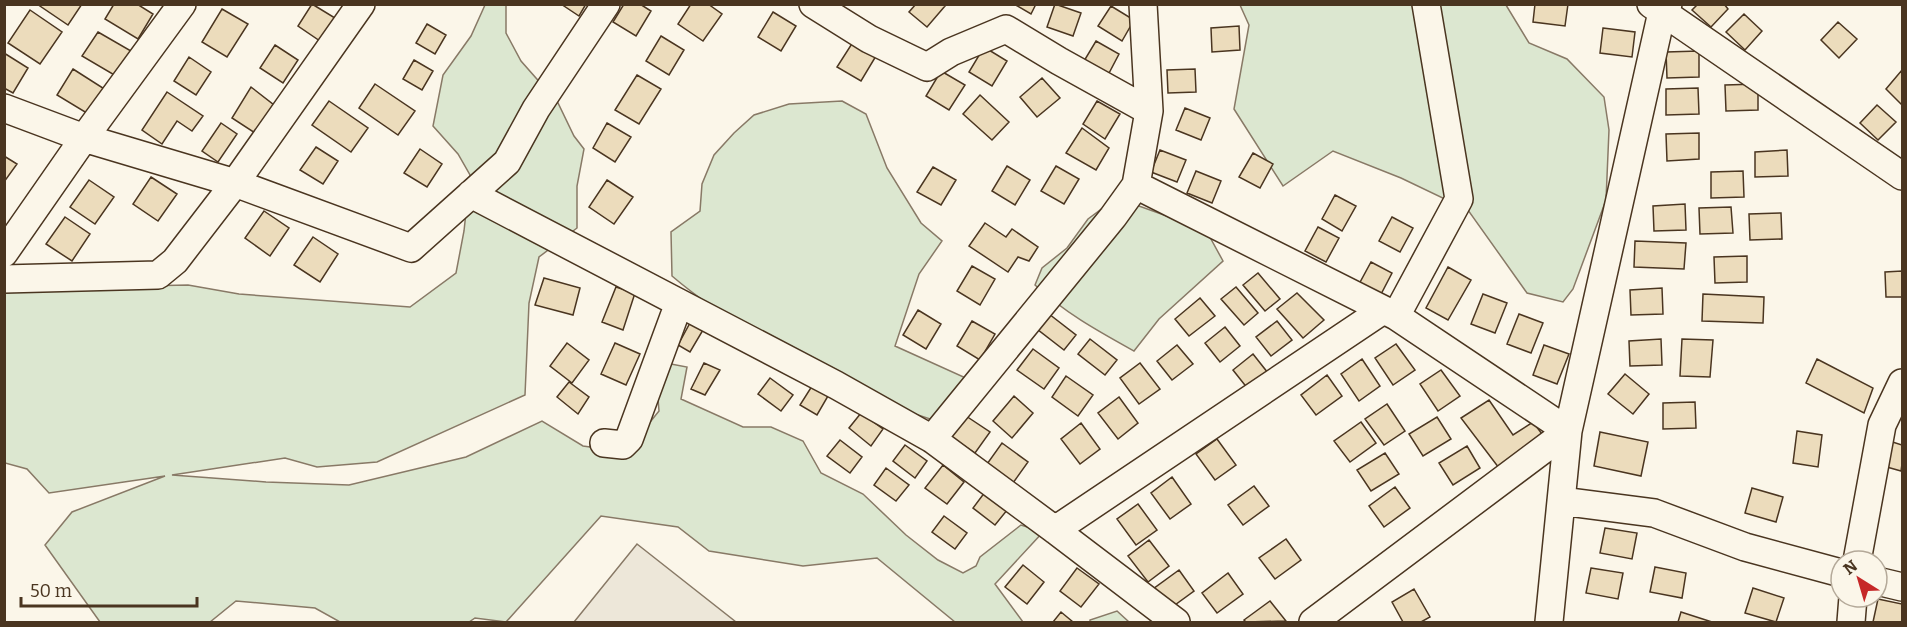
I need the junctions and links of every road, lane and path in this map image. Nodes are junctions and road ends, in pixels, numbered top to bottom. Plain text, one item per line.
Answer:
1 (182, 4) edge
2 (361, 4) edge
3 (606, 4) edge
4 (813, 4) edge
5 (1143, 4) edge
6 (1426, 4) edge
7 (1660, 7) edge
8 (4, 108) edge
9 (1149, 111) junction
10 (84, 138) junction
11 (1902, 176) edge
12 (235, 183) junction
13 (1136, 185) junction
14 (471, 194) junction
15 (4, 253) edge
16 (4, 279) edge
17 (679, 303) junction
18 (1389, 313) junction
19 (1902, 383) edge
20 (1568, 431) junction
21 (932, 439) junction
22 (604, 443) dead end
23 (1561, 501) junction
24 (1055, 530) junction
25 (1859, 549) edge
26 (1829, 570) edge
27 (1176, 622) edge
28 (1313, 622) edge
29 (1549, 622) edge

1 - 10 street
2 - 12 street
3 - 14 street
4 - 9 street
5 - 9 street
6 - 18 street
7 - 11 street
7 - 20 street
8 - 10 street
9 - 13 street
10 - 12 street
10 - 15 street
12 - 14 street
12 - 16 street
13 - 18 street
13 - 21 street
14 - 17 street
17 - 21 street
17 - 22 street
18 - 20 street
18 - 24 street
19 - 25 street
20 - 23 street
20 - 28 street
21 - 24 street
23 - 26 street
23 - 29 street
24 - 27 street

